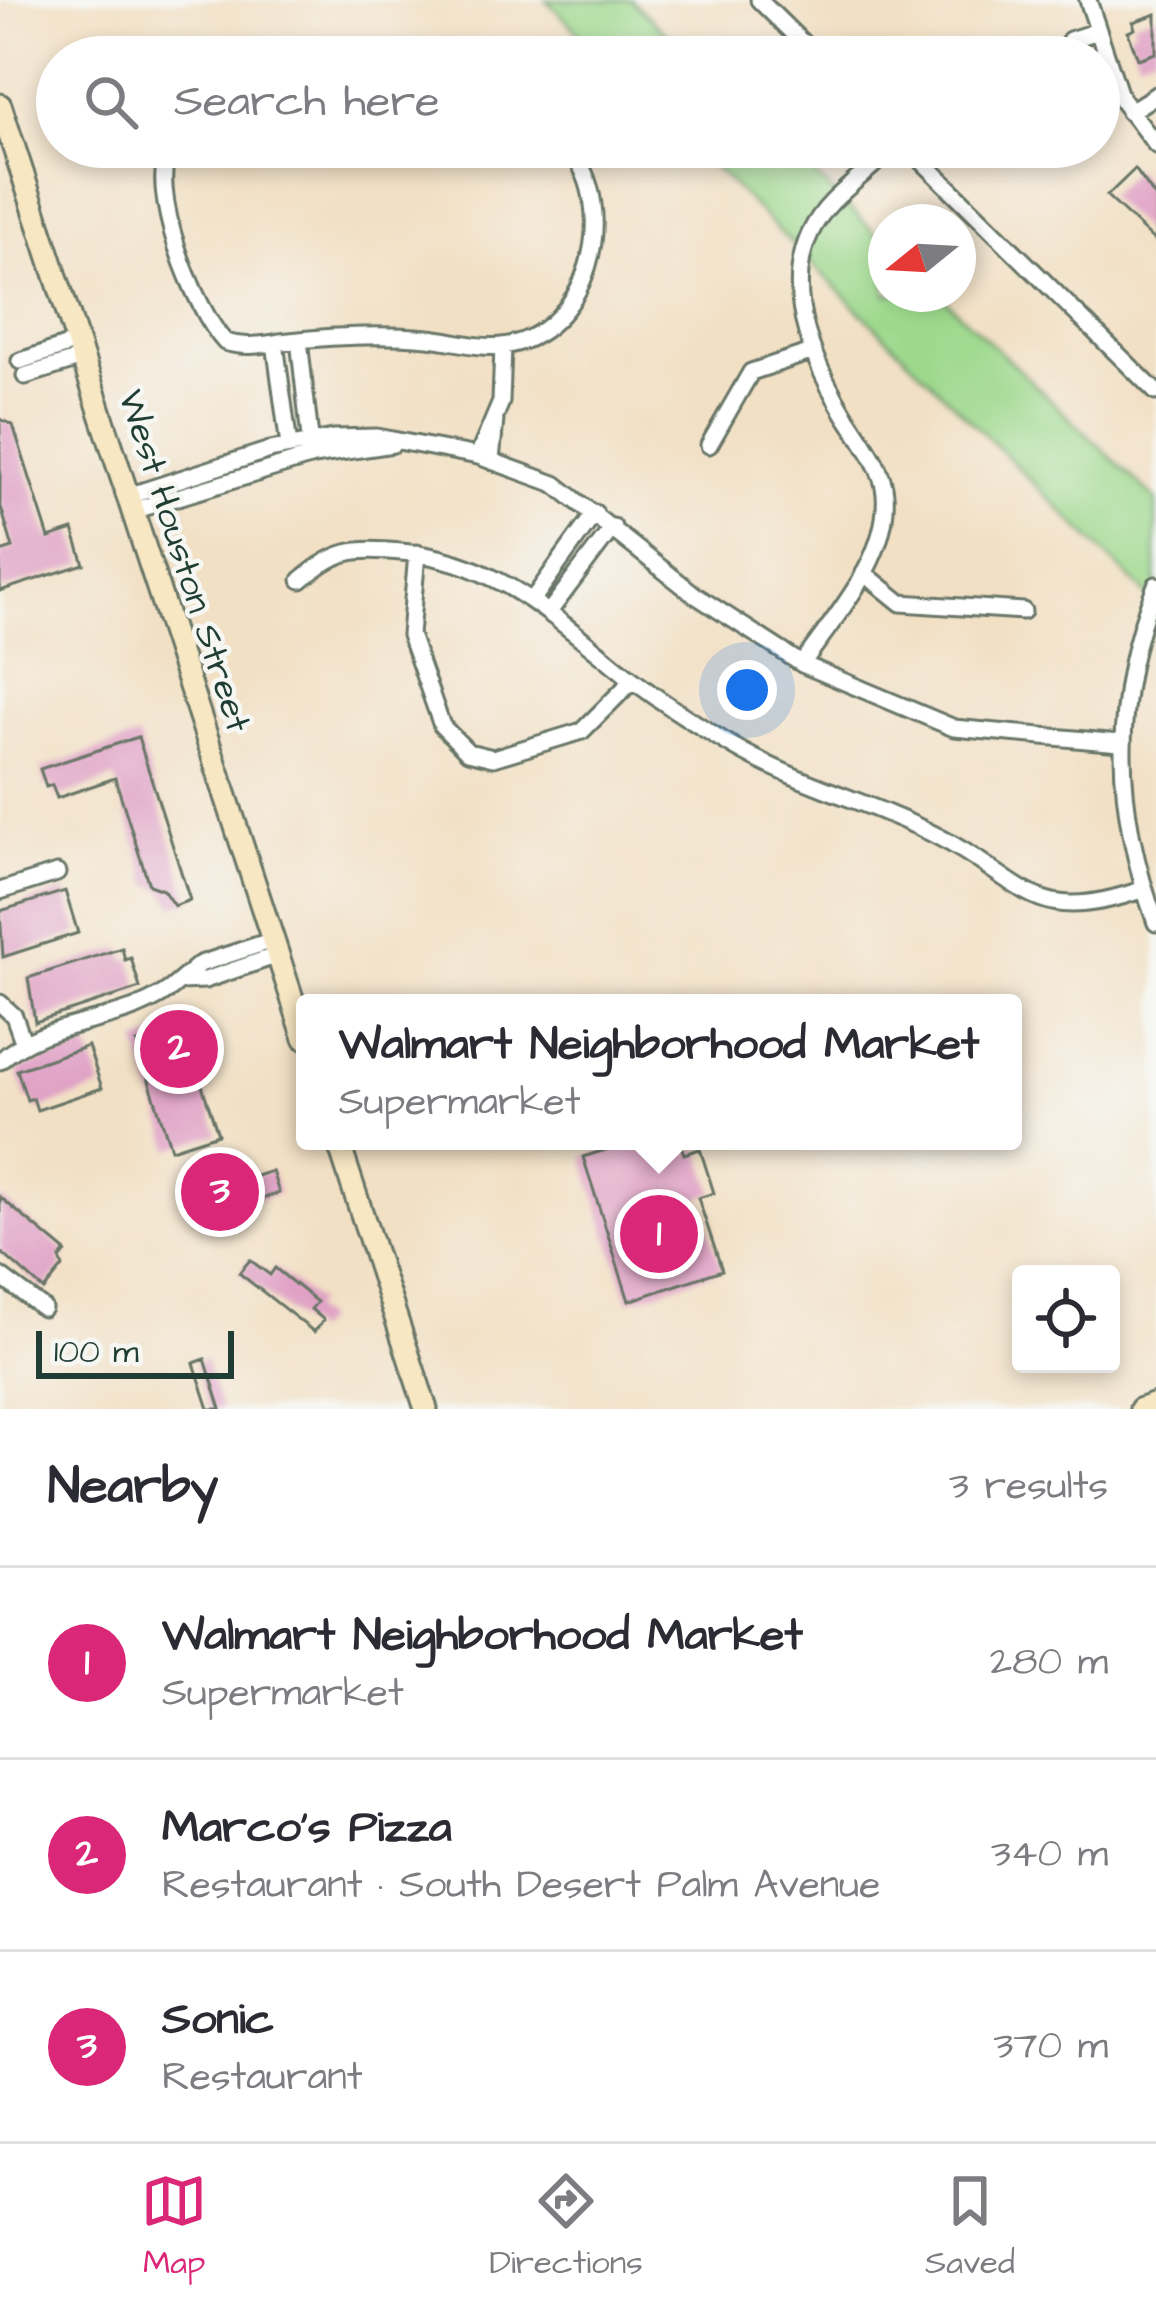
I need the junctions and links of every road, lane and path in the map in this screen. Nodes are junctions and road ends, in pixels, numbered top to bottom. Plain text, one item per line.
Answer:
1 (759, 0) edge
2 (1088, 0) edge
3 (1098, 31) junction
4 (796, 36) edge
5 (1082, 36) edge
6 (1100, 36) edge
7 (1120, 87) edge
8 (1156, 95) edge
9 (0, 105) edge
10 (1130, 112) junction
11 (1156, 145) edge
12 (164, 168) edge
13 (581, 168) edge
14 (870, 168) edge
15 (929, 168) edge
16 (299, 340) junction
17 (275, 343) junction
18 (503, 346) junction
19 (80, 350) junction
20 (811, 352) junction
21 (22, 369) dead end
22 (1156, 392) edge
23 (305, 410) junction
24 (283, 413) junction
25 (709, 445) dead end
26 (289, 446) junction
27 (311, 448) junction
28 (485, 458) junction
29 (130, 503) junction
30 (595, 513) junction
31 (613, 527) junction
32 (417, 553) junction
33 (864, 573) junction
34 (301, 580) dead end
35 (1156, 585) edge
36 (533, 598) junction
37 (1023, 611) dead end
38 (549, 612) junction
39 (802, 664) junction
40 (632, 680) junction
41 (1120, 742) junction
42 (57, 873) dead end
43 (1142, 886) junction
44 (0, 890) edge
45 (1156, 923) edge
46 (276, 947) junction
47 (0, 1003) edge
48 (296, 1010) edge
49 (24, 1044) junction
50 (0, 1060) edge
51 (341, 1150) edge
52 (0, 1276) edge
53 (43, 1308) dead end
54 (426, 1409) edge

1 - 4 street
2 - 3 street
3 - 5 street
3 - 6 street
7 - 10 street
8 - 10 street
9 - 19 main road, West Houston Street
10 - 11 street
12 - 17 street
13 - 18 street
14 - 20 street
15 - 22 street
16 - 17 street
16 - 18 street
16 - 23 street
17 - 24 street
18 - 28 street
19 - 21 street
19 - 29 main road, West Houston Street
20 - 25 street
20 - 33 street
23 - 24 street
23 - 27 street
24 - 26 street
26 - 27 street
26 - 29 street
27 - 28 street
27 - 29 street
28 - 30 street
29 - 46 main road, West Houston Street
30 - 31 street
30 - 36 street
31 - 38 street
31 - 39 street
32 - 34 street
32 - 36 street
32 - 40 street
33 - 37 street
33 - 39 street
35 - 41 street
36 - 38 street
38 - 40 street
39 - 41 street
40 - 43 street
41 - 43 street
42 - 44 street
43 - 45 street
46 - 48 main road, West Houston Street
46 - 49 street
47 - 49 street
49 - 50 street
51 - 54 main road
52 - 53 street

